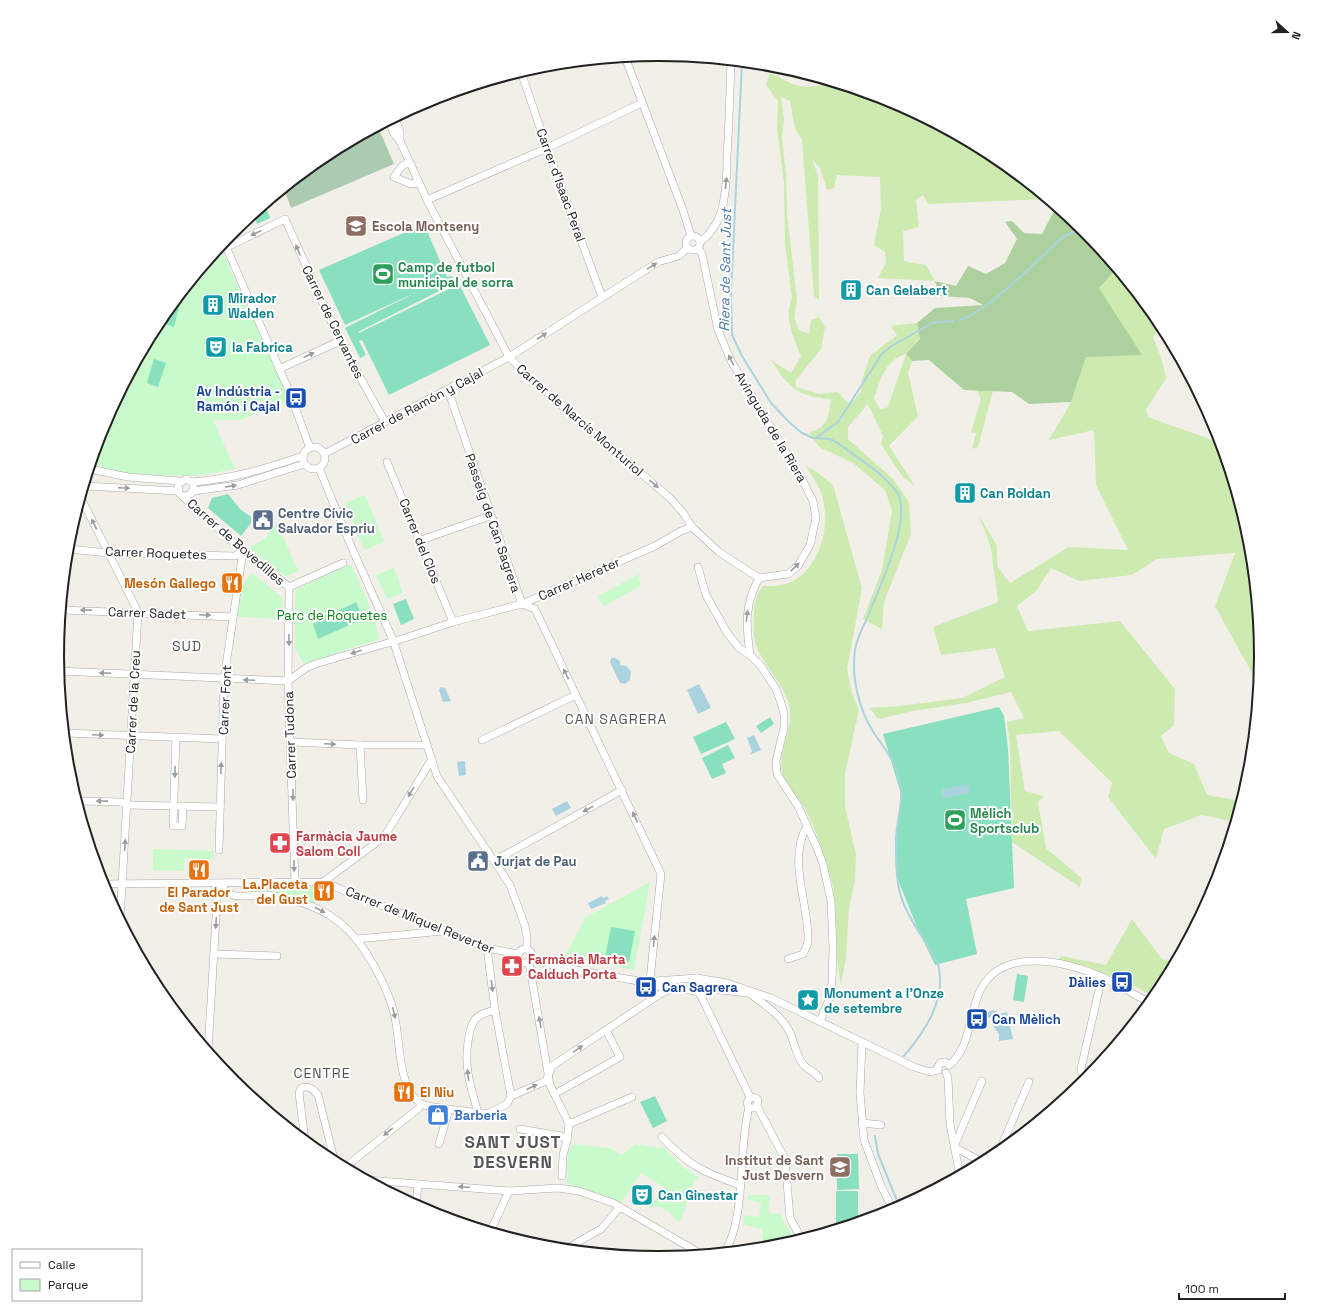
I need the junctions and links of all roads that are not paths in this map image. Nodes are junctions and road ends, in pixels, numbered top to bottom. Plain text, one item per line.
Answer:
1 (627, 62) edge
2 (731, 65) edge
3 (523, 77) edge
4 (642, 103) junction
5 (396, 122) edge
6 (391, 125) edge
7 (400, 141) junction
8 (547, 148) junction
9 (408, 163) junction
10 (418, 183) junction
11 (427, 200) junction
12 (691, 236) junction
13 (232, 241) edge
14 (699, 245) junction
15 (227, 247) edge
16 (687, 248) junction
17 (602, 297) junction
18 (340, 341) junction
19 (510, 357) junction
20 (279, 369) junction
21 (448, 390) junction
22 (385, 422) junction
23 (310, 448) junction
24 (324, 454) junction
25 (303, 456) junction
26 (387, 462) dead end
27 (304, 464) junction
28 (319, 468) junction
29 (94, 470) edge
30 (180, 481) junction
31 (192, 482) junction
32 (89, 486) edge
33 (193, 491) junction
34 (181, 493) junction
35 (84, 503) edge
36 (490, 516) junction
37 (692, 527) junction
38 (421, 540) junction
39 (74, 549) edge
40 (243, 551) junction
41 (109, 552) junction
42 (343, 563) dead end
43 (698, 567) dead end
44 (759, 578) junction
45 (289, 587) junction
46 (522, 604) junction
47 (66, 610) edge
48 (138, 612) junction
49 (233, 617) junction
50 (453, 622) junction
51 (393, 640) junction
52 (750, 655) junction
53 (64, 671) edge
54 (134, 674) junction
55 (224, 679) junction
56 (288, 681) junction
57 (576, 695) junction
58 (69, 734) edge
59 (131, 736) junction
60 (176, 738) junction
61 (222, 740) junction
62 (482, 740) dead end
63 (292, 742) junction
64 (360, 745) junction
65 (427, 745) junction
66 (432, 759) junction
67 (622, 790) junction
68 (363, 800) dead end
69 (82, 801) edge
70 (127, 804) junction
71 (174, 806) junction
72 (183, 806) junction
73 (220, 807) junction
74 (807, 826) junction
75 (219, 850) dead end
76 (494, 861) junction
77 (323, 882) junction
78 (295, 883) junction
79 (109, 884) edge
80 (122, 884) junction
81 (218, 884) junction
82 (260, 884) junction
83 (265, 895) junction
84 (121, 910) edge
85 (446, 931) junction
86 (357, 939) junction
87 (487, 948) junction
88 (527, 948) junction
89 (214, 954) junction
90 (518, 954) junction
91 (277, 956) dead end
92 (788, 959) dead end
93 (531, 960) junction
94 (1102, 977) junction
95 (695, 978) junction
96 (650, 980) junction
97 (641, 982) junction
98 (672, 989) junction
99 (690, 990) junction
100 (701, 990) junction
101 (749, 993) junction
102 (760, 994) junction
103 (1145, 1000) edge
104 (495, 1010) junction
105 (820, 1021) junction
106 (606, 1030) junction
107 (862, 1042) junction
108 (208, 1045) edge
109 (949, 1065) junction
110 (942, 1072) junction
111 (549, 1074) junction
112 (1083, 1075) edge
113 (819, 1078) dead end
114 (982, 1081) dead end
115 (1029, 1082) dead end
116 (560, 1091) dead end
117 (511, 1096) junction
118 (632, 1097) dead end
119 (750, 1097) junction
120 (419, 1104) junction
121 (757, 1106) junction
122 (749, 1107) junction
123 (449, 1109) junction
124 (478, 1113) junction
125 (862, 1123) junction
126 (569, 1124) junction
127 (881, 1125) dead end
128 (520, 1129) dead end
129 (304, 1134) edge
130 (662, 1137) dead end
131 (567, 1140) junction
132 (1003, 1143) edge
133 (439, 1144) dead end
134 (955, 1146) junction
135 (332, 1154) edge
136 (978, 1159) edge
137 (349, 1164) edge
138 (958, 1171) edge
139 (562, 1176) dead end
140 (378, 1181) edge
141 (418, 1184) junction
142 (740, 1185) junction
143 (509, 1191) junction
144 (417, 1200) edge
145 (891, 1205) edge
146 (620, 1207) junction
147 (492, 1228) edge
148 (800, 1235) edge
149 (572, 1245) edge
150 (727, 1248) edge
151 (696, 1251) edge

1 - 4 street
14 -> 2 street
3 - 8 street, Carrer d'Isaac Peral
4 - 8 street
4 - 12 street
5 - 7 street, Carrer de Narcís Monturiol
6 - 7 street, Carrer de Narcís Monturiol
7 - 9 street, Carrer de Narcís Monturiol
8 - 11 street
8 - 17 street, Carrer d'Isaac Peral
9 - 10 street, Carrer de Narcís Monturiol
9 - 10 street
10 - 11 street, Carrer de Narcís Monturiol
11 - 19 street, Carrer de Narcís Monturiol
12 - 14 street
12 - 16 street
18 -> 13 street, Carrer de Cervantes
14 - 16 street
44 -> 14 street, Avinguda de la Riera
15 - 20 street
17 -> 16 street, Carrer de Ramón y Cajal
19 -> 17 street, Carrer de Ramón y Cajal
20 -> 18 street
18 - 22 street, Carrer de Cervantes
19 - 21 street, Carrer de Ramón y Cajal
19 -> 37 street, Carrer de Narcís Monturiol
20 - 23 street
21 - 22 street, Carrer de Ramón y Cajal
21 - 36 street, Passeig de Can Sagrera
22 - 24 street, Carrer de Ramón y Cajal
23 - 24 street
23 - 25 street
24 - 28 street
25 - 27 street
25 - 31 street
26 - 38 street, Carrer del Clos
27 - 28 street
33 -> 27 street
28 - 51 street
29 - 30 street
30 - 31 street
30 - 34 street
31 - 33 street
32 -> 34 street
33 - 34 street
34 - 40 street, Carrer de Bovedilles
41 -> 35 street, Carrer de la Creu
36 - 38 street
36 - 46 street, Passeig de Can Sagrera
37 - 44 street, Carrer de Narcís Monturiol
37 - 46 street, Carrer Hereter
38 - 50 street, Carrer del Clos
39 - 41 street, Carrer Roquetes
40 - 41 street, Carrer Roquetes
40 - 45 street, Carrer de Bovedilles
40 - 49 street, Carrer Font
41 - 48 street, Carrer de la Creu
42 - 45 street
43 - 52 street
52 -> 44 street
45 -> 56 street, Carrer Tudona
46 - 50 street, Carrer Hereter
57 -> 46 street, Passeig de Can Sagrera
48 -> 47 street, Carrer Sadet
48 -> 49 street, Carrer Sadet
48 - 54 street, Carrer de la Creu
49 - 55 street, Carrer Font
50 - 51 street, Carrer Hereter
51 -> 56 street, Carrer Hereter
51 - 65 street
52 - 74 street
54 -> 53 street
54 - 55 street
54 - 59 street, Carrer de la Creu
56 -> 55 street
55 - 61 street, Carrer Font
56 - 63 street, Carrer Tudona
57 - 62 street
57 - 67 street, Passeig de Can Sagrera
58 -> 59 street
59 - 60 street
59 - 70 street, Carrer de la Creu
60 - 61 street
60 -> 71 street
73 -> 61 street, Carrer Font
63 -> 64 street
63 -> 78 street, Carrer Tudona
64 - 65 street
64 - 68 street
65 - 66 street
66 - 76 street
66 -> 77 street
67 -> 76 street
96 -> 67 street, Passeig de Can Sagrera
70 -> 69 street
70 - 71 street
80 -> 70 street, Carrer de la Creu
71 - 72 street
71 - 72 street
72 - 73 street
73 - 75 street, Carrer Font
74 - 92 street
74 - 105 street
76 - 88 street
77 - 78 street
77 - 85 street, Carrer de Miquel Reverter
78 - 82 street
79 - 80 street
80 - 81 street
80 - 84 street, Carrer de la Creu
81 - 82 street
81 - 83 street
81 -> 89 street
82 - 83 street
83 -> 86 street
85 - 86 street
85 - 87 street, Carrer de Miquel Reverter
86 -> 120 street
87 - 90 street, Carrer de Miquel Reverter
87 -> 104 street
88 - 90 street
88 - 93 street
89 - 91 street
89 - 108 street
90 - 93 street
93 - 97 street
111 -> 93 street
94 - 103 street
94 - 109 street
94 - 112 street
95 - 96 street
95 - 99 street
95 - 100 street
95 - 102 street
96 - 97 street
97 - 98 street
98 - 99 street
98 - 106 street
99 - 100 street
100 - 101 street
100 - 119 street
101 - 102 street
101 - 113 street
102 - 105 street
104 - 117 street
124 -> 104 street
105 - 107 street
111 -> 106 street
106 - 116 street
107 - 110 street
107 - 125 street
109 - 110 street
109 - 110 street
110 - 134 street
117 -> 111 street
111 - 126 street
114 - 134 street
115 - 132 street
117 - 124 street
118 - 126 street
119 - 121 street
119 - 122 street
120 - 123 street
120 -> 137 street
121 - 122 street
121 - 148 street
122 - 142 street
123 - 124 street
123 - 133 street
125 - 127 street
125 - 145 street
126 - 131 street
128 - 131 street
129 - 135 street
130 - 142 street
131 - 139 street
134 - 136 street
134 - 138 street
140 - 141 street
143 -> 141 street
141 - 144 street
142 - 150 street
143 - 146 street
143 - 147 street
146 - 149 street
146 - 151 street

